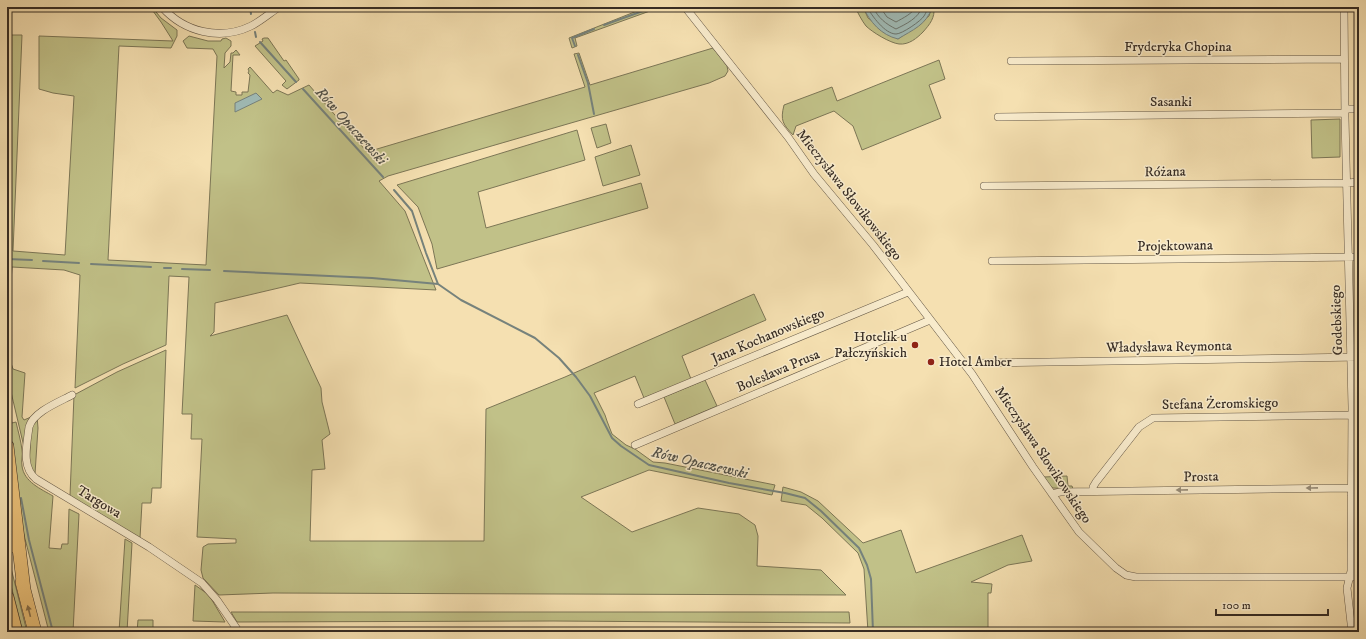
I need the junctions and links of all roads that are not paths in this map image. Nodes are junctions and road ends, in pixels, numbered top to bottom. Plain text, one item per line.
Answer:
1 (162, 7) edge
2 (279, 7) edge
3 (685, 7) edge
4 (1344, 7) edge
5 (1344, 59) junction
6 (1011, 61) dead end
7 (1359, 109) edge
8 (1345, 111) junction
9 (998, 117) dead end
10 (1359, 182) edge
11 (1347, 183) junction
12 (984, 186) dead end
13 (1348, 257) junction
14 (1359, 257) edge
15 (992, 261) dead end
16 (908, 292) junction
17 (930, 320) junction
18 (1359, 357) edge
19 (1350, 358) junction
20 (980, 362) dead end
21 (72, 395) dead end
22 (638, 404) dead end
23 (1355, 414) edge
24 (636, 445) dead end
25 (7, 446) edge
26 (1093, 491) junction
27 (1351, 491) junction
28 (1052, 494) junction
29 (1359, 494) edge
30 (7, 524) edge
31 (1349, 577) junction
32 (1359, 577) edge
33 (24, 590) junction
34 (7, 597) edge
35 (16, 632) edge
36 (35, 632) edge
37 (239, 632) edge
38 (1352, 632) edge

1 - 2 street
3 - 16 street, Mieczysława Słowikowskiego
4 - 5 street, Godebskiego
5 - 6 street, Fryderyka Chopina
5 - 8 street, Godebskiego
7 - 8 street, Sasanki
8 - 9 street, Sasanki
8 - 11 street, Godebskiego
10 - 11 street, Różana
11 - 12 street, Różana
11 - 13 street, Godebskiego
13 - 14 street, Projektowana
13 - 15 street, Projektowana
13 - 19 street, Godebskiego
16 - 17 street, Mieczysława Słowikowskiego
16 - 22 street, Jana Kochanowskiego
17 - 24 street, Bolesława Prusa
17 - 28 street, Mieczysława Słowikowskiego
18 - 19 street, Władysława Reymonta
19 - 20 street, Władysława Reymonta
19 - 23 street, Godebskiego
21 - 37 street, Targowa
23 - 26 street, Stefana Żeromskiego
23 - 27 street, Godebskiego
25 - 33 highway
27 -> 26 street, Prosta
26 - 28 street, Prosta
27 - 29 street, Prosta
27 - 31 street, Godebskiego
28 - 31 street, Mieczysława Słowikowskiego
30 - 33 highway
31 - 32 street, Mieczysława Słowikowskiego
31 - 38 street, Godebskiego
36 -> 33 highway
34 - 35 highway

